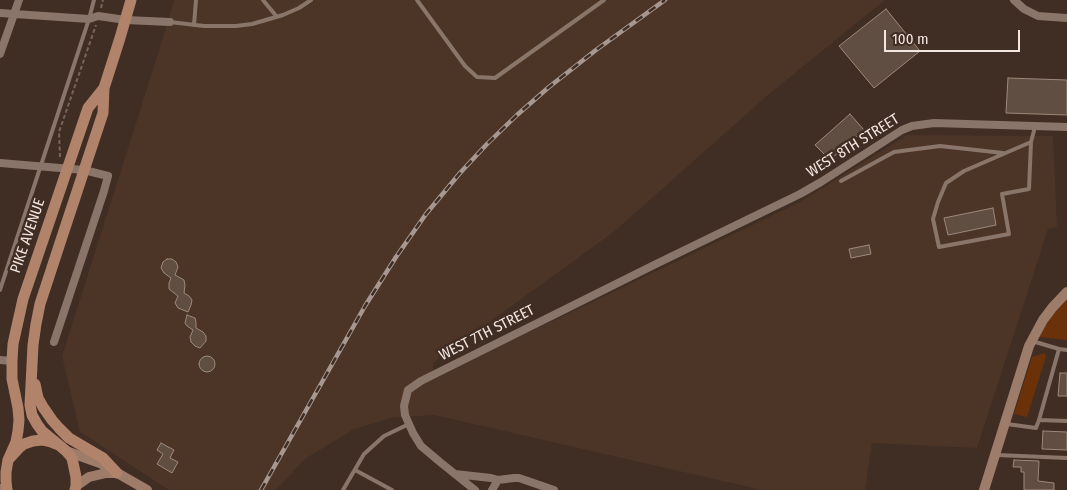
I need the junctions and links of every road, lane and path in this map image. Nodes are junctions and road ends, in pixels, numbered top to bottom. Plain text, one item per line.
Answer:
1 (19, 0) edge
2 (94, 0) edge
3 (103, 0) edge
4 (131, 0) edge
5 (196, 0) edge
6 (263, 0) edge
7 (311, 0) edge
8 (417, 0) edge
9 (604, 0) edge
10 (1014, 0) edge
11 (101, 7) dead end
12 (0, 13) edge
13 (14, 14) junction
14 (276, 17) junction
15 (1067, 18) edge
16 (89, 19) junction
17 (126, 20) junction
18 (170, 22) joint
19 (194, 25) junction
20 (95, 26) dead end
21 (0, 54) edge
22 (104, 88) junction
23 (1035, 126) junction
24 (1067, 128) edge
25 (1031, 142) junction
26 (1005, 153) junction
27 (60, 157) dead end
28 (0, 164) edge
29 (40, 166) junction
30 (67, 168) junction
31 (84, 170) junction
32 (841, 181) dead end
33 (696, 245) joint
34 (0, 290) edge
35 (1067, 292) edge
36 (1032, 341) junction
37 (54, 342) dead end
38 (1059, 349) junction
39 (1067, 350) edge
40 (6, 361) edge
41 (33, 370) junction
42 (1039, 420) junction
43 (1067, 421) edge
44 (409, 424) junction
45 (1005, 424) junction
46 (63, 448) junction
47 (995, 455) junction
48 (1067, 458) edge
49 (5, 465) edge
50 (354, 470) junction
51 (117, 473) junction
52 (455, 474) junction
53 (498, 480) junction
54 (75, 488) edge
55 (7, 490) edge
56 (147, 490) edge
57 (343, 490) edge
58 (392, 490) edge
59 (475, 490) edge
60 (492, 490) edge
61 (554, 490) edge
62 (984, 490) edge

1 - 13 street
2 - 16 lane
3 - 11 path
4 - 17 main road, PIKE AVENUE
5 - 19 lane
6 - 14 lane
7 - 14 lane
8 - 9 lane
10 - 15 street
12 - 13 street
13 - 16 street
13 - 21 street
14 - 19 lane
16 - 17 street
16 - 29 lane
17 - 18 street
17 - 22 main road, PIKE AVENUE
18 - 19 lane
20 - 27 path
22 - 30 main road, PIKE AVENUE
22 - 31 main road, PIKE AVENUE
23 - 24 street, WEST 8TH STREET
23 - 25 lane
23 - 33 street, WEST 8TH STREET
25 - 26 lane
25 - 26 lane
26 - 32 lane
28 - 29 street
29 - 30 street
29 - 34 lane
30 - 31 street
30 - 40 main road, PIKE AVENUE
31 - 37 street
31 - 41 main road, PIKE AVENUE
33 - 44 street, WEST 7TH STREET
35 - 36 main road
36 - 38 lane
36 - 45 main road
38 - 39 lane
38 - 42 lane
40 - 49 main road, PIKE AVENUE
41 - 46 main road, PIKE AVENUE
41 - 51 main road
42 - 43 lane
42 - 45 lane
44 - 50 lane
44 - 52 street, WEST 7TH STREET
45 - 47 main road
46 - 49 main road
46 - 51 main road
46 - 54 main road
47 - 48 lane
47 - 62 main road
49 - 55 main road
50 - 57 lane
50 - 58 lane
51 - 54 main road
51 - 56 main road
52 - 53 street
52 - 59 street, WEST 7TH STREET
53 - 60 street
53 - 61 street

